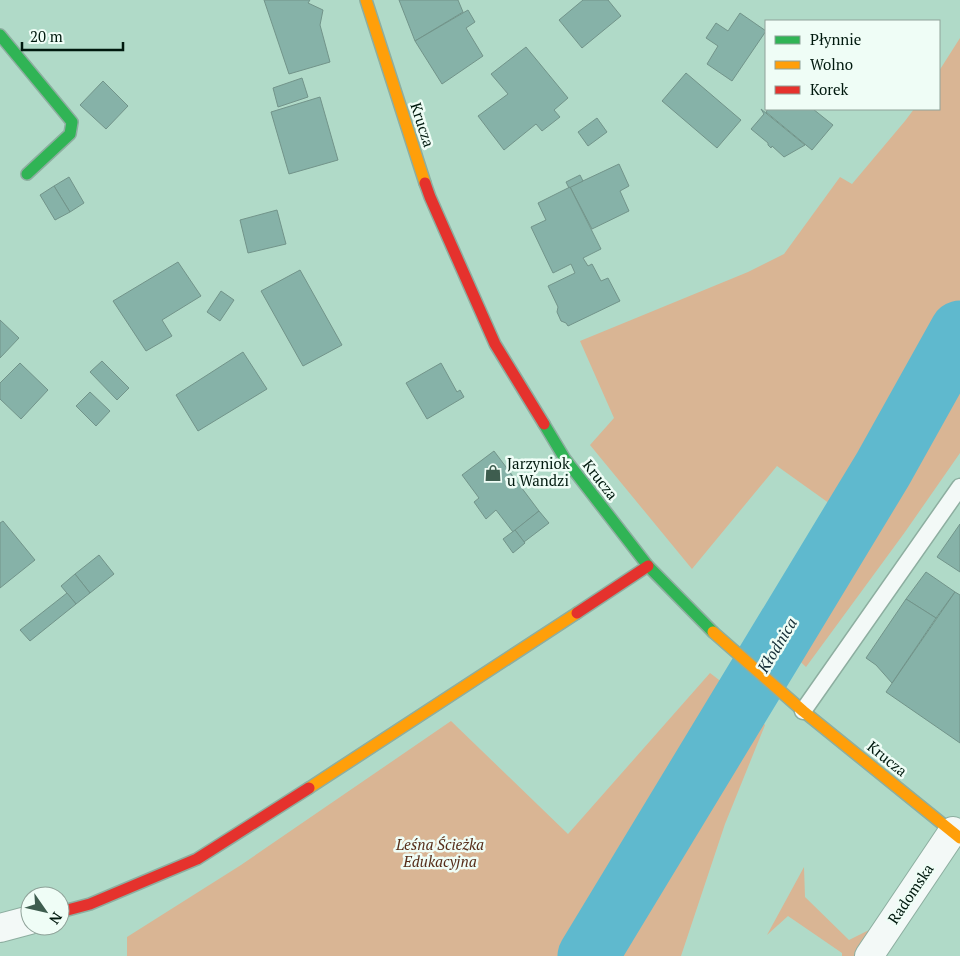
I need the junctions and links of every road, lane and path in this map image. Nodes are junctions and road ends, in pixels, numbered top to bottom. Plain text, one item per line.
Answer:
1 (366, 0) edge
2 (0, 35) edge
3 (27, 174) dead end
4 (960, 487) edge
5 (648, 566) junction
6 (803, 711) junction
7 (956, 835) edge
8 (70, 909) edge
9 (20, 923) edge
10 (0, 928) edge
11 (869, 956) edge

1 - 5 street, Krucza
2 - 3 street
4 - 6 lane
5 - 6 street, Krucza
5 - 8 street
6 - 7 street, Krucza
7 - 11 street, Radomska
9 - 10 street

